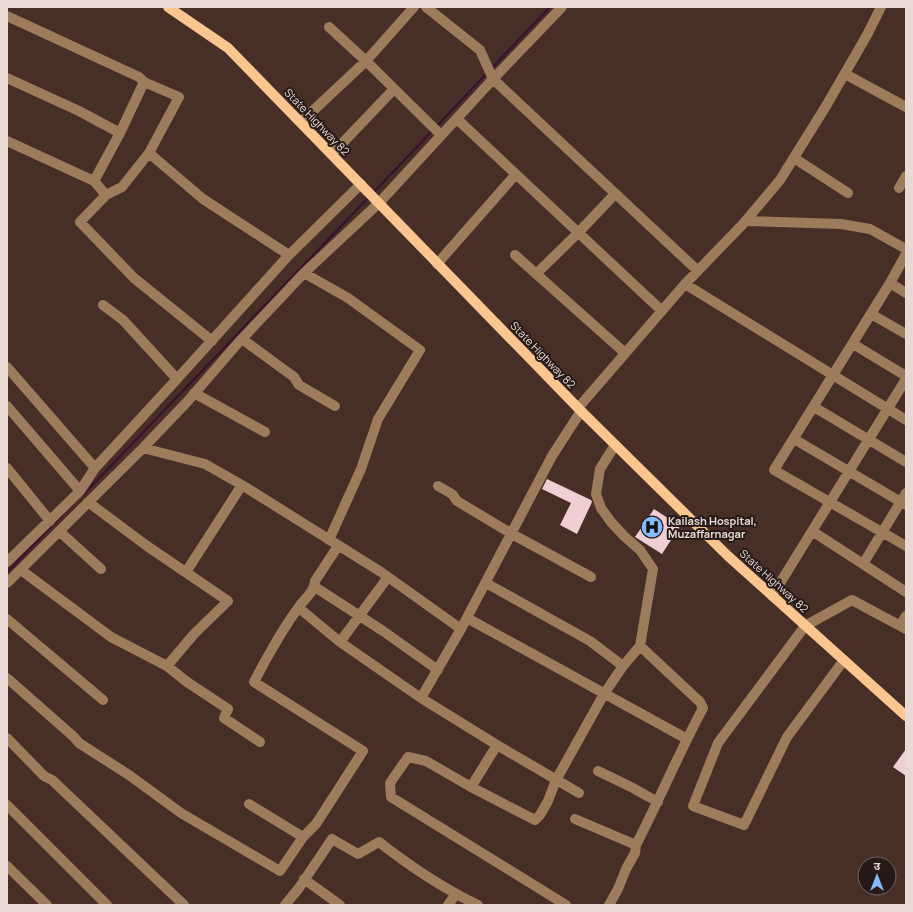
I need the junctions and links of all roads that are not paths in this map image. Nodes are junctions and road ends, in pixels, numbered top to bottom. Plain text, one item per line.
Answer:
1 (168, 7) edge
2 (414, 7) edge
3 (426, 7) edge
4 (562, 7) edge
5 (881, 7) edge
6 (7, 16) edge
7 (329, 27) dead end
8 (366, 61) junction
9 (491, 73) junction
10 (845, 74) junction
11 (7, 78) edge
12 (144, 82) junction
13 (394, 89) junction
14 (906, 107) edge
15 (457, 119) junction
16 (301, 122) junction
17 (437, 131) junction
18 (120, 133) junction
19 (7, 141) edge
20 (148, 153) junction
21 (332, 154) junction
22 (794, 158) junction
23 (516, 174) junction
24 (906, 176) edge
25 (94, 181) junction
26 (361, 184) junction
27 (899, 188) dead end
28 (848, 193) dead end
29 (615, 194) junction
30 (106, 195) junction
31 (374, 198) junction
32 (746, 221) junction
33 (578, 233) junction
34 (906, 249) edge
35 (906, 254) edge
36 (290, 255) junction
37 (515, 255) dead end
38 (437, 264) junction
39 (698, 271) junction
40 (304, 273) junction
41 (536, 274) junction
42 (890, 283) junction
43 (685, 284) junction
44 (906, 293) edge
45 (103, 305) dead end
46 (662, 311) junction
47 (871, 314) junction
48 (906, 334) edge
49 (242, 339) junction
50 (212, 341) junction
51 (853, 344) junction
52 (625, 353) junction
53 (7, 367) edge
54 (833, 376) junction
55 (906, 377) edge
56 (177, 379) junction
57 (194, 393) junction
58 (7, 406) edge
59 (335, 406) dead end
60 (814, 407) junction
61 (580, 410) junction
62 (888, 410) junction
63 (906, 420) edge
64 (265, 432) dead end
65 (794, 439) junction
66 (869, 440) junction
67 (615, 445) junction
68 (143, 448) junction
69 (906, 462) edge
70 (7, 468) edge
71 (95, 468) junction
72 (849, 471) junction
73 (242, 485) junction
74 (438, 486) dead end
75 (80, 491) junction
76 (904, 500) edge
77 (88, 502) junction
78 (829, 503) junction
79 (50, 521) junction
80 (59, 531) junction
81 (812, 531) junction
82 (883, 532) junction
83 (512, 534) junction
84 (329, 540) junction
85 (338, 546) junction
86 (906, 546) edge
87 (7, 562) edge
88 (864, 564) junction
89 (101, 569) dead end
90 (21, 570) junction
91 (186, 572) junction
92 (388, 577) junction
93 (590, 577) dead end
94 (486, 583) junction
95 (7, 584) edge
96 (315, 587) junction
97 (906, 592) edge
98 (772, 596) junction
99 (298, 608) junction
100 (360, 616) junction
101 (906, 616) edge
102 (467, 618) junction
103 (7, 619) edge
104 (805, 626) junction
105 (903, 627) edge
106 (461, 629) junction
107 (340, 642) junction
108 (640, 646) junction
109 (844, 660) junction
110 (167, 666) junction
111 (623, 666) junction
112 (438, 670) junction
113 (7, 678) edge
114 (604, 694) junction
115 (421, 698) junction
116 (103, 700) dead end
117 (906, 716) edge
118 (7, 738) edge
119 (687, 739) junction
120 (260, 742) dead end
121 (497, 745) junction
122 (598, 771) dead end
123 (556, 780) junction
124 (471, 787) junction
125 (579, 793) dead end
126 (658, 802) junction
127 (249, 804) dead end
128 (7, 805) edge
129 (575, 819) dead end
130 (303, 837) junction
131 (636, 845) junction
132 (7, 866) edge
133 (304, 879) junction
134 (456, 894) junction
135 (47, 905) edge
136 (107, 905) edge
137 (184, 905) edge
138 (285, 905) edge
139 (340, 905) edge
140 (448, 905) edge
141 (478, 905) edge
142 (566, 905) edge
143 (609, 905) edge

1 - 16 main road, State Highway 82
2 - 8 street
3 - 9 street
4 - 9 street
5 - 10 street
6 - 12 street
7 - 8 street
8 - 13 street
8 - 16 street
9 - 15 street
9 - 29 street
10 - 14 street
10 - 22 street
11 - 18 street
12 - 18 street
12 - 20 street
13 - 17 street
13 - 21 street
15 - 17 street
15 - 23 street
16 - 21 main road, State Highway 82
17 - 31 street
18 - 25 street
19 - 25 street
20 - 30 street
20 - 36 street
21 - 26 main road, State Highway 82
22 - 28 street
22 - 32 street
23 - 33 street
23 - 38 street
24 - 27 street
25 - 30 street
26 - 31 main road, State Highway 82
26 - 36 street
29 - 33 street
29 - 39 street
30 - 50 street
31 - 38 main road, State Highway 82
31 - 40 street
32 - 34 street
32 - 39 street
33 - 41 street
33 - 46 street
35 - 42 street
36 - 50 street
37 - 41 street
38 - 61 main road, State Highway 82
39 - 43 street
40 - 49 street
40 - 84 street
41 - 52 street
42 - 44 street
42 - 47 street
43 - 46 street
43 - 54 street
45 - 56 street
46 - 52 street
47 - 48 street
47 - 51 street
49 - 57 street
49 - 59 street
50 - 56 street
51 - 54 street
51 - 55 street
52 - 61 street
53 - 71 street
54 - 60 street
54 - 62 street
55 - 62 street
56 - 71 street
57 - 64 street
57 - 68 street
58 - 75 street
60 - 65 street
60 - 66 street
61 - 67 main road, State Highway 82
61 - 83 street
62 - 63 street
62 - 66 street
65 - 72 street
65 - 78 street
66 - 69 street
66 - 72 street
67 - 98 main road, State Highway 82
67 - 108 street
68 - 73 street
68 - 77 street
70 - 79 street
71 - 75 street
72 - 76 street
72 - 78 street
73 - 84 street
73 - 91 street
74 - 83 street
75 - 79 street
76 - 82 street
77 - 80 street
77 - 91 street
78 - 81 street
78 - 82 street
79 - 87 street
80 - 89 street
80 - 90 street
81 - 88 street
81 - 98 street
82 - 86 street
82 - 88 street
83 - 93 street
83 - 94 street
84 - 85 street
85 - 92 street
85 - 96 street
88 - 97 street
90 - 95 street
90 - 110 street
91 - 110 street
92 - 100 street
92 - 106 street
94 - 102 street
94 - 111 street
96 - 99 street
96 - 100 street
98 - 104 main road, State Highway 82
99 - 107 street
99 - 130 street
100 - 107 street
100 - 112 street
101 - 105 street
102 - 106 street
102 - 114 street
103 - 116 street
104 - 105 street
104 - 109 main road, State Highway 82
104 - 109 street
106 - 112 street
107 - 115 street
108 - 111 street
108 - 119 street
109 - 117 main road, State Highway 82
110 - 120 street
111 - 114 street
112 - 115 street
113 - 130 street
114 - 119 street
114 - 123 street
115 - 121 street
118 - 137 street
119 - 126 street
121 - 123 street
121 - 124 street
122 - 126 street
123 - 124 street
123 - 125 street
124 - 142 street
126 - 131 street
127 - 130 street
128 - 136 street
129 - 131 street
131 - 143 street
132 - 135 street
133 - 134 street
133 - 138 street
133 - 139 street
134 - 140 street
134 - 141 street

